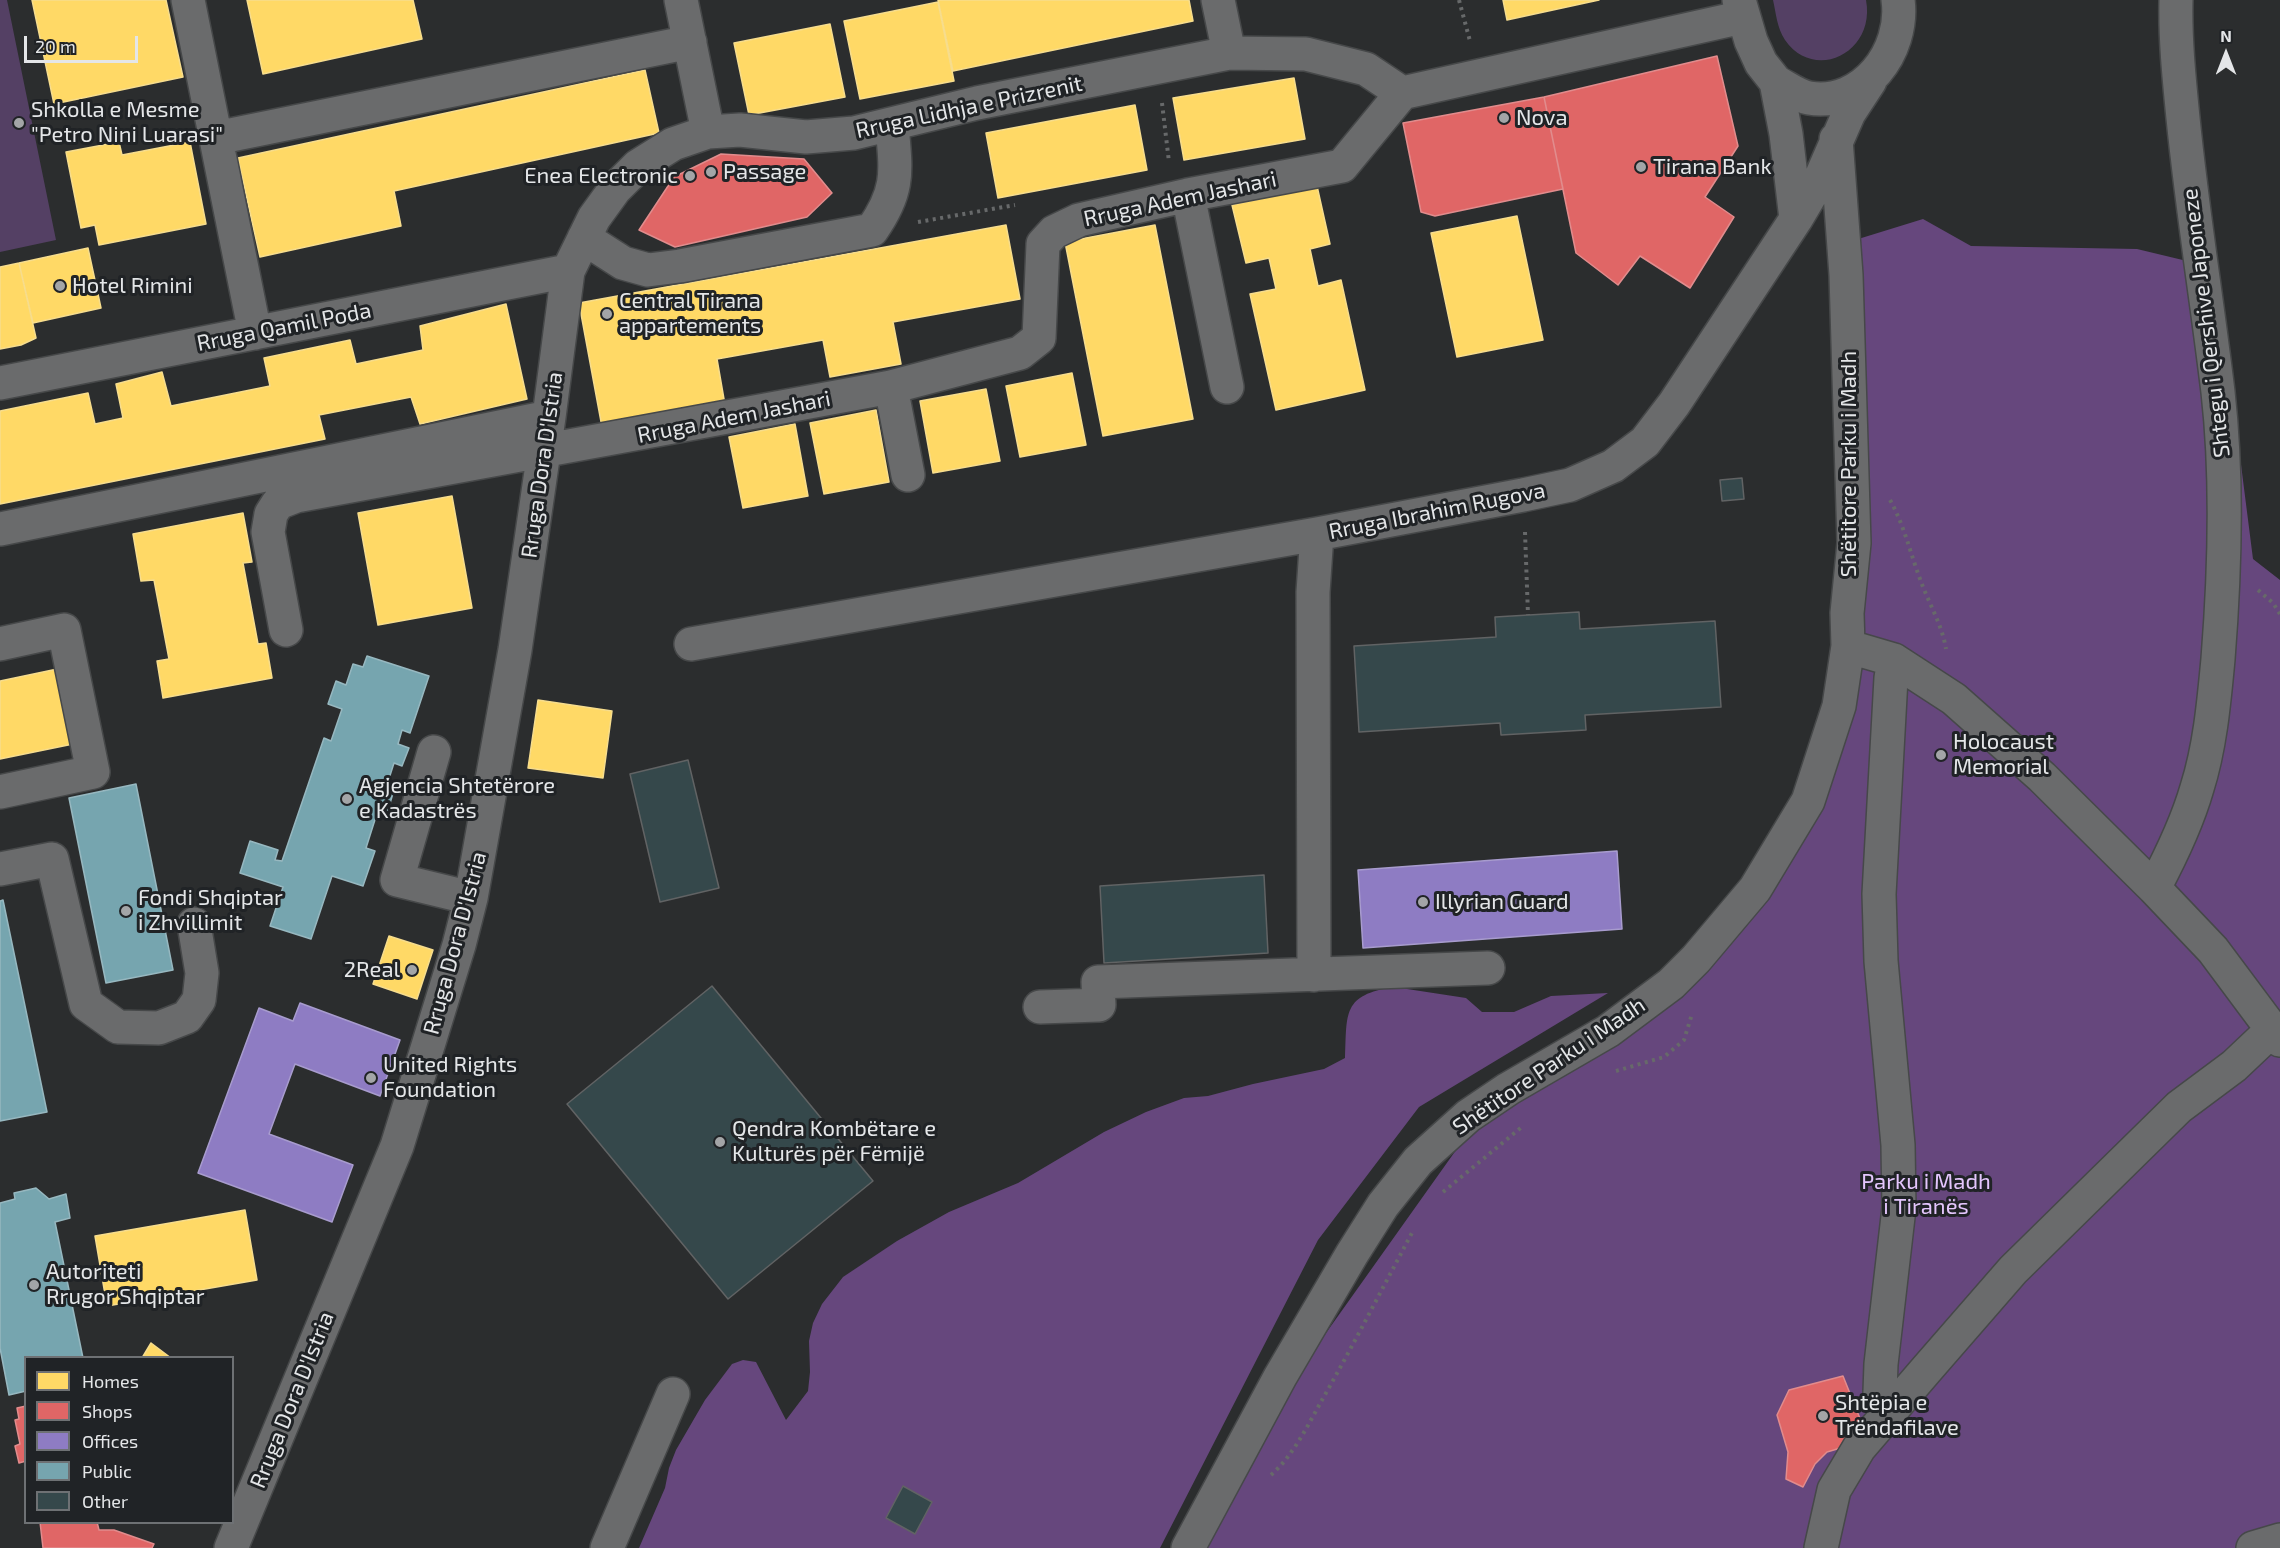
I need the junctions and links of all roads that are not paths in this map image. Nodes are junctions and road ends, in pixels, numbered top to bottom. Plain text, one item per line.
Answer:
1 (188, 0) edge
2 (681, 0) edge
3 (1218, 0) edge
4 (1898, 0) edge
5 (2176, 0) edge
6 (1741, 8) edge
7 (690, 42) junction
8 (1228, 53) junction
9 (1870, 81) junction
10 (1776, 82) junction
11 (1402, 93) junction
12 (892, 125) junction
13 (708, 132) junction
14 (216, 138) junction
15 (1836, 139) junction
16 (1188, 195) junction
17 (1796, 219) junction
18 (584, 238) junction
19 (568, 271) junction
20 (255, 333) junction
21 (0, 383) edge
22 (891, 387) junction
23 (1227, 387) dead end
24 (549, 417) junction
25 (542, 452) junction
26 (908, 475) dead end
27 (0, 529) edge
28 (1317, 534) junction
29 (286, 630) dead end
30 (0, 644) edge
31 (691, 644) dead end
32 (1860, 650) dead end
33 (1894, 660) junction
34 (434, 752) dead end
35 (0, 792) edge
36 (0, 869) edge
37 (2154, 888) junction
38 (471, 898) junction
39 (194, 924) dead end
40 (1488, 968) dead end
41 (1314, 975) junction
42 (1040, 1006) dead end
43 (2276, 1035) edge
44 (673, 1394) dead end
45 (1885, 1418) junction
46 (2280, 1540) edge
47 (231, 1548) edge
48 (607, 1548) edge
49 (1188, 1548) edge
50 (1821, 1548) edge
51 (2253, 1548) edge

1 - 14 street
2 - 7 street
3 - 8 street
4 - 9 street, Rruga Ibrahim Rugova
5 - 37 street, Shtegu i Qershive Japoneze
6 - 10 street
6 - 11 street
7 - 13 street
7 - 14 street
8 - 11 street, Rruga Lidhja e Prizrenit
8 - 12 street, Rruga Lidhja e Prizrenit
9 - 10 street
9 - 15 street, Rruga Ibrahim Rugova
10 - 17 street
11 - 16 street, Rruga Adem Jashari
12 - 13 street, Rruga Lidhja e Prizrenit
12 - 18 street
13 - 18 street, Rruga Lidhja e Prizrenit
14 - 20 street
15 - 17 street, Rruga Ibrahim Rugova
15 - 49 street, Shëtitore Parku i Madh
16 - 22 street, Rruga Adem Jashari
16 - 23 street
17 - 28 street, Rruga Ibrahim Rugova
18 - 19 street, Rruga Dora D'Istria
19 - 20 street, Rruga Qamil Poda
19 - 24 street, Rruga Dora D'Istria
20 - 21 street, Rruga Qamil Poda
22 - 25 street, Rruga Adem Jashari
22 - 26 street
24 - 25 street, Rruga Dora D'Istria
24 - 27 street
25 - 29 street, Rruga Adem Jashari
25 - 38 street, Rruga Dora D'Istria
28 - 31 street
28 - 41 street, Rruga Ibrahim Rugova
30 - 35 street
32 - 33 street
33 - 37 street
33 - 45 street
34 - 38 street
36 - 39 street
37 - 43 street
38 - 47 street, Rruga Dora D'Istria
40 - 41 street
41 - 42 street
43 - 45 street
44 - 48 street
45 - 50 street
46 - 51 street

